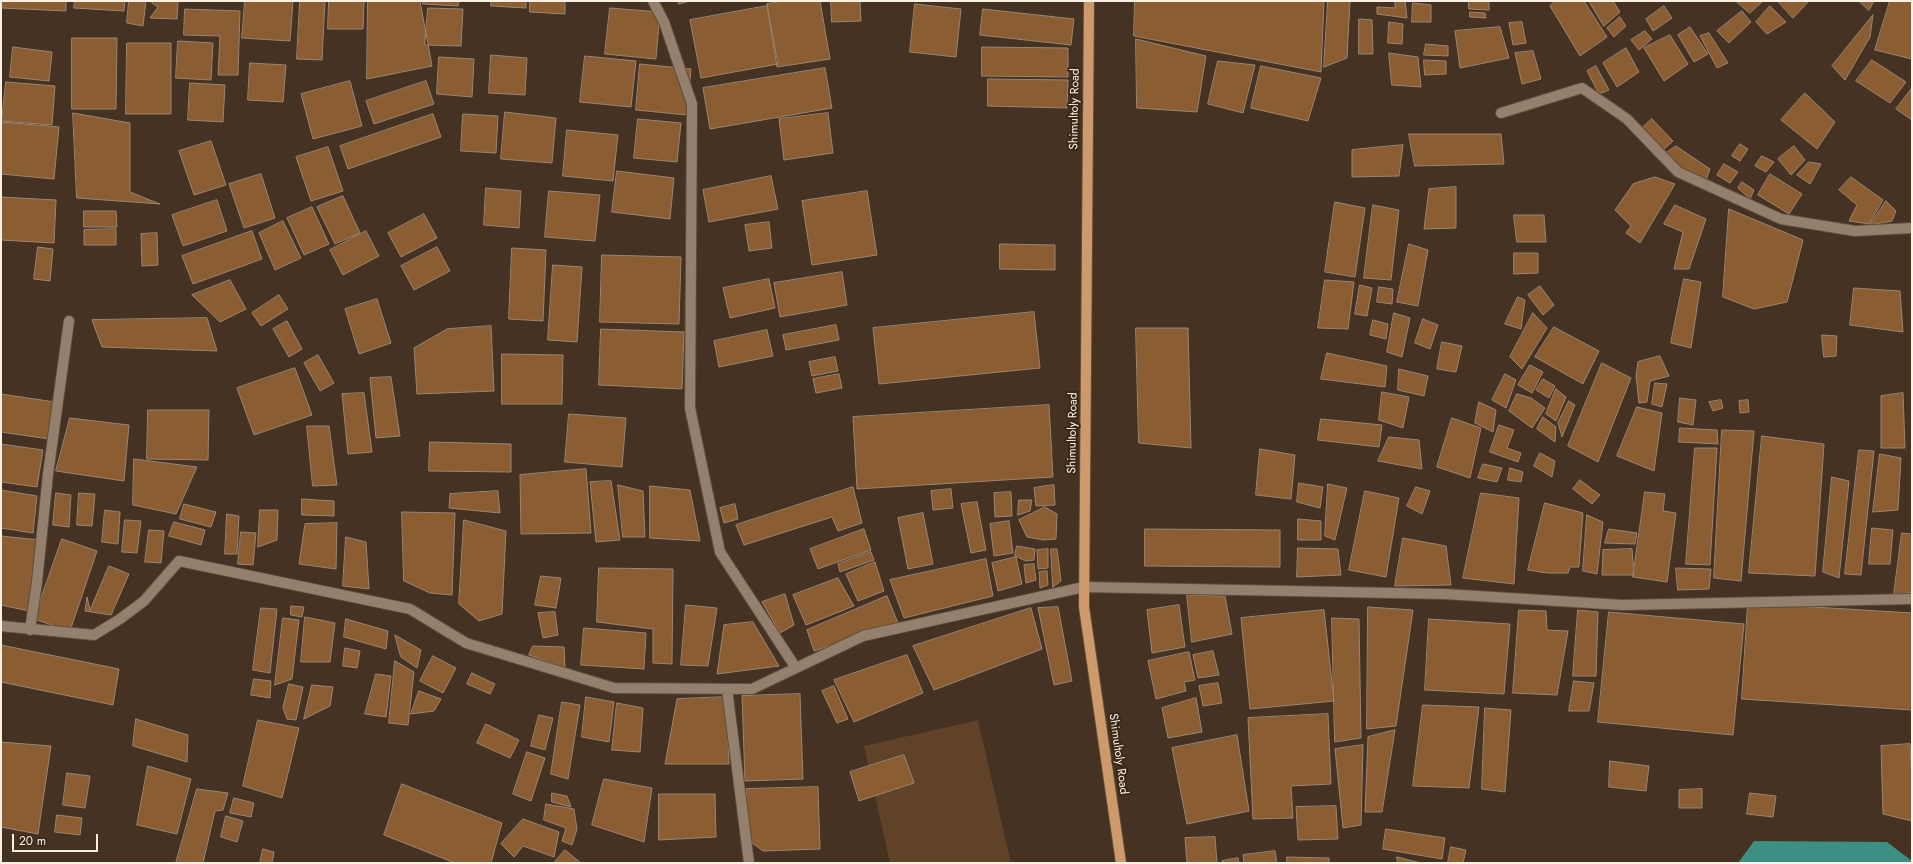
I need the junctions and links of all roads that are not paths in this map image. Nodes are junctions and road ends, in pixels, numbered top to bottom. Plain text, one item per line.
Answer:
1 (653, 1) edge
2 (1090, 1) edge
3 (1502, 113) dead end
4 (1912, 228) edge
5 (69, 321) dead end
6 (1084, 587) junction
7 (1912, 599) edge
8 (1, 626) edge
9 (30, 630) junction
10 (796, 668) junction
11 (727, 689) junction
12 (749, 863) edge
13 (1121, 863) edge

1 - 10 street
2 - 6 main road, Shimultoly Road
3 - 4 street
5 - 9 street
6 - 7 street
6 - 10 street
6 - 13 main road, Shimultoly Road
8 - 9 street
9 - 11 street
10 - 11 street
11 - 12 street

